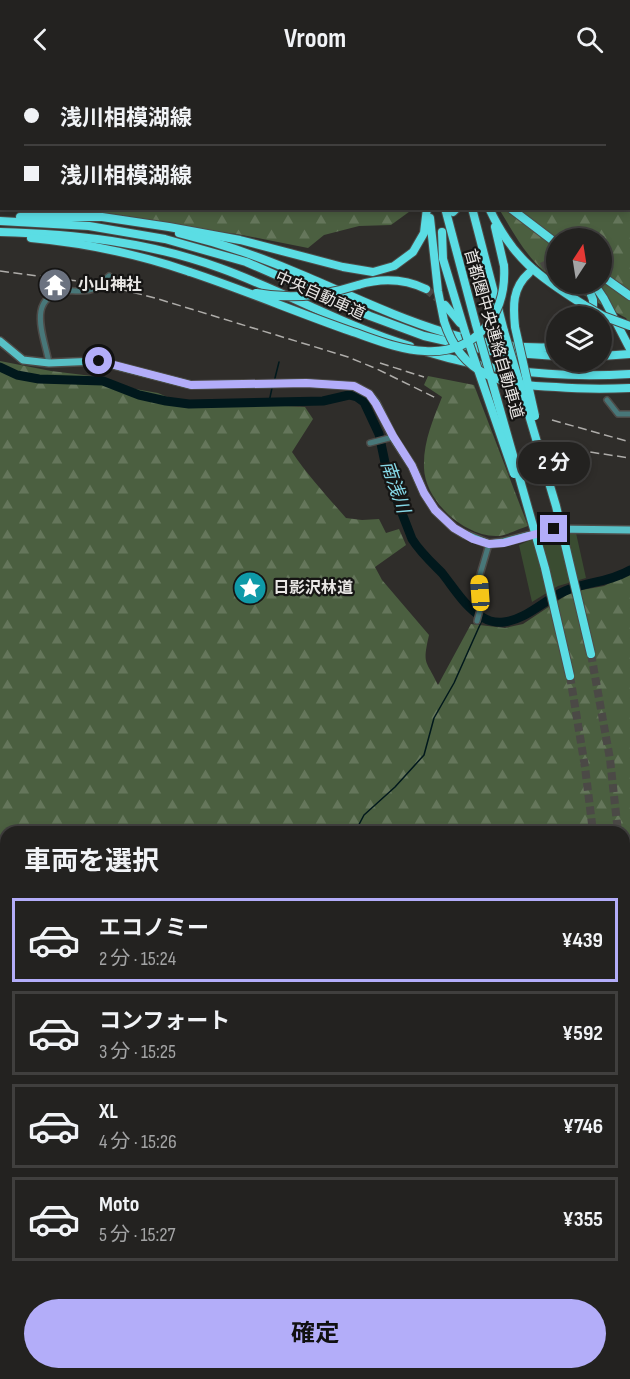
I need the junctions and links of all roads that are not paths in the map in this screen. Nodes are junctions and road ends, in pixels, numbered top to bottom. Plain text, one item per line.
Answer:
1 (428, 210) edge
2 (428, 210) edge
3 (452, 210) edge
4 (473, 210) edge
5 (490, 210) edge
6 (490, 210) edge
7 (513, 210) edge
8 (0, 219) edge
9 (142, 223) junction
10 (442, 232) dead end
11 (0, 234) edge
12 (546, 235) edge
13 (529, 273) tunnel mouth
14 (109, 276) dead end
15 (612, 283) edge
16 (231, 286) junction
17 (426, 289) tunnel mouth
18 (601, 294) edge
19 (630, 296) edge
20 (290, 297) junction
21 (445, 305) tunnel mouth
22 (461, 323) junction
23 (630, 326) edge
24 (0, 341) edge
25 (546, 347) edge
26 (630, 349) edge
27 (630, 354) edge
28 (546, 355) edge
29 (612, 355) edge
30 (49, 363) junction
31 (630, 374) edge
32 (630, 388) edge
33 (607, 400) dead end
34 (630, 414) edge
35 (393, 436) junction
36 (370, 443) dead end
37 (556, 506) junction
38 (532, 521) junction
39 (630, 530) edge
40 (489, 544) junction
41 (477, 621) dead end
42 (591, 654) tunnel mouth
43 (570, 676) tunnel mouth

1 - 9 highway
2 - 32 highway, bridge
3 - 38 highway, 首都圏中央連絡自動車道, bridge
4 - 37 highway, 首都圏中央連絡自動車道, bridge
5 - 16 highway, bridge
6 - 23 highway, bridge
7 - 12 highway
8 - 9 highway
8 - 28 highway, 中央自動車道
9 - 25 highway
10 - 22 highway
11 - 16 highway, bridge
11 - 20 highway, 中央自動車道
13 - 37 highway, bridge
14 - 30 street
15 - 19 highway
16 - 20 highway, bridge
17 - 20 highway, bridge
18 - 26 highway
20 - 31 highway, 中央自動車道
21 - 22 highway
22 - 38 highway, bridge
24 - 30 main road
27 - 29 highway
30 - 35 main road
33 - 34 street
35 - 36 street
35 - 40 main road
37 - 42 highway, 首都圏中央連絡自動車道, bridge
38 - 43 highway, 首都圏中央連絡自動車道, bridge
39 - 40 main road
40 - 41 street

